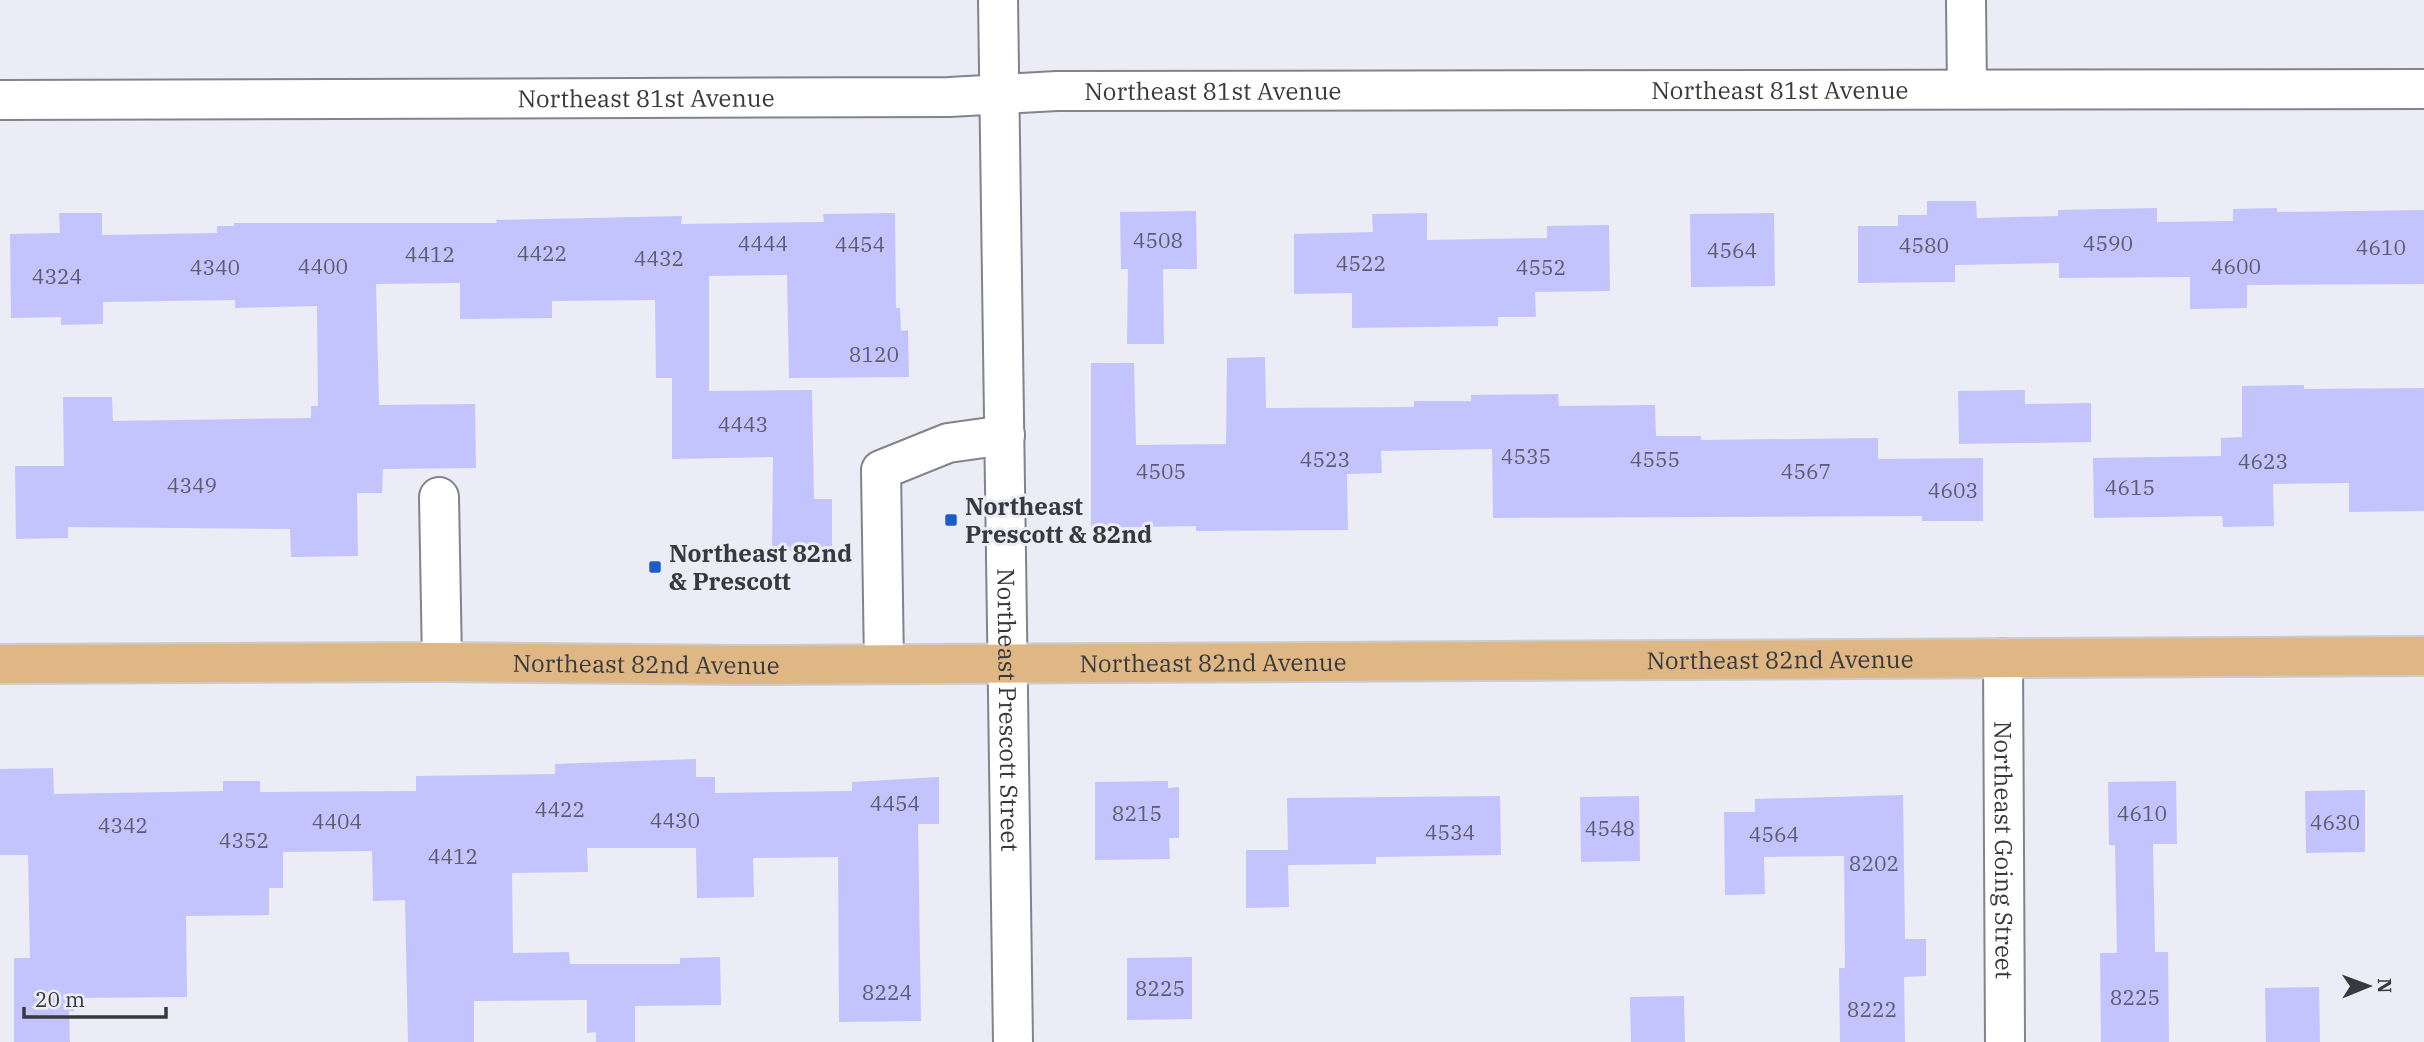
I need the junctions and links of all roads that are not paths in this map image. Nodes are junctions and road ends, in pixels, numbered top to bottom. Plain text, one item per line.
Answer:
1 (998, 0) edge
2 (1966, 0) edge
3 (1967, 89) junction
4 (2424, 89) edge
5 (1000, 94) junction
6 (0, 100) edge
7 (1005, 435) junction
8 (439, 497) dead end
9 (2424, 656) edge
10 (2003, 659) junction
11 (442, 662) junction
12 (1008, 663) junction
13 (0, 664) edge
14 (884, 664) junction
15 (1013, 1042) edge
16 (2005, 1042) edge

1 - 5 street, Northeast Prescott Street
2 - 3 street
3 - 4 street, Northeast 81st Avenue
3 - 5 street, Northeast 81st Avenue
5 - 6 street, Northeast 81st Avenue
5 - 7 street, Northeast Prescott Street
7 - 12 street, Northeast Prescott Street
7 - 14 street
8 - 11 street
9 - 10 main road, Northeast 82nd Avenue
10 - 12 main road, Northeast 82nd Avenue
10 - 16 street, Northeast Going Street
11 - 13 main road, Northeast 82nd Avenue
11 - 14 main road, Northeast 82nd Avenue
12 - 14 main road, Northeast 82nd Avenue
12 - 15 street, Northeast Prescott Street

